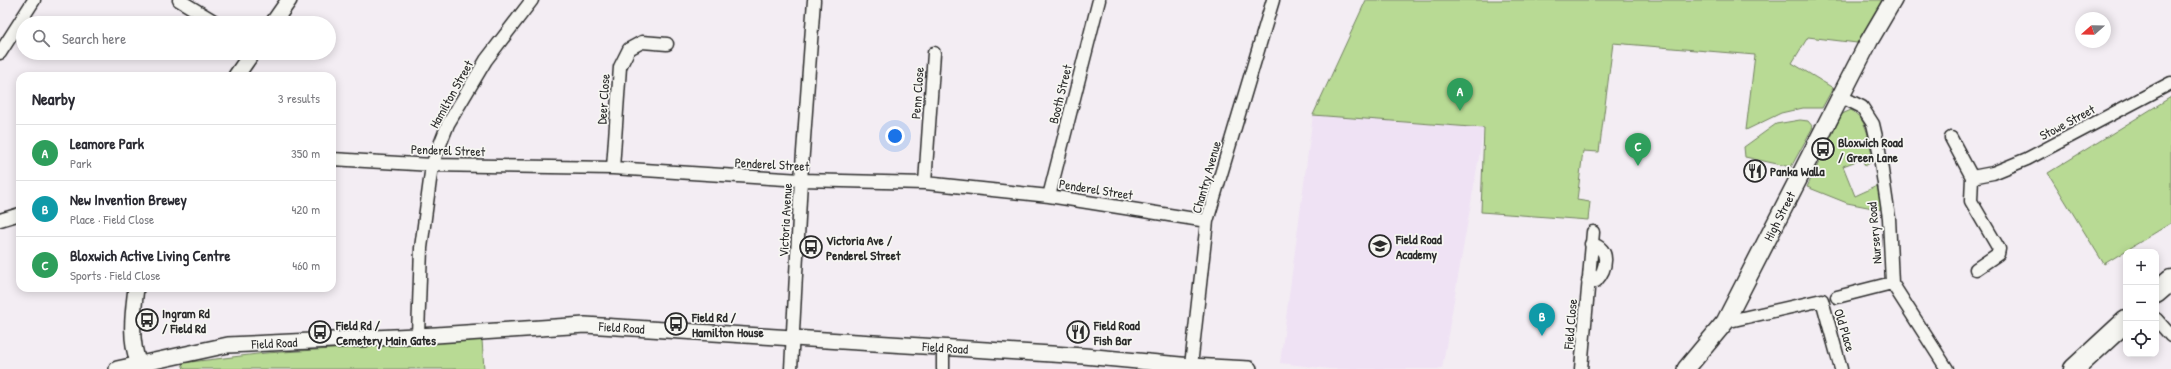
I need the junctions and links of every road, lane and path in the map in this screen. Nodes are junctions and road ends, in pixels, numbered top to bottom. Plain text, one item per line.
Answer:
1 (34, 0) edge
2 (180, 0) edge
3 (289, 0) edge
4 (532, 0) edge
5 (814, 0) edge
6 (1099, 0) edge
7 (1273, 0) edge
8 (1893, 0) edge
9 (23, 16) edge
10 (206, 16) edge
11 (278, 16) edge
12 (16, 27) edge
13 (667, 44) dead end
14 (0, 51) edge
15 (934, 53) dead end
16 (247, 60) edge
17 (239, 72) edge
18 (2171, 83) edge
19 (1840, 96) junction
20 (1951, 138) dead end
21 (336, 159) edge
22 (432, 164) junction
23 (613, 168) junction
24 (1972, 177) junction
25 (801, 180) junction
26 (925, 183) junction
27 (1049, 196) junction
28 (16, 215) edge
29 (0, 220) edge
30 (1207, 221) junction
31 (1976, 269) dead end
32 (2171, 280) edge
33 (1588, 282) junction
34 (1892, 283) junction
35 (2159, 290) edge
36 (136, 292) edge
37 (1837, 297) dead end
38 (2158, 321) edge
39 (1725, 322) junction
40 (2123, 324) edge
41 (418, 335) junction
42 (2171, 336) edge
43 (792, 339) junction
44 (943, 348) junction
45 (139, 364) junction
46 (1191, 366) junction
47 (120, 369) edge
48 (791, 369) edge
49 (943, 369) edge
50 (1249, 369) edge
51 (1581, 369) edge
52 (1686, 369) edge
53 (1842, 369) edge
54 (1947, 369) edge
55 (2074, 369) edge

1 - 9 street
2 - 10 street
3 - 11 street
4 - 22 street, Hamilton Street
5 - 25 street, Victoria Avenue
6 - 27 street, Booth Street
7 - 30 street, Chantry Avenue
8 - 19 main road, High Street
12 - 14 street
13 - 23 street, Deer Close
15 - 26 street, Penn Close
16 - 17 street
18 - 24 street, Stowe Street
19 - 34 street, Nursery Road
19 - 39 main road, High Street
20 - 24 street
21 - 22 street, Penderel Street
22 - 23 street, Penderel Street
22 - 41 street, Hamilton Street
23 - 25 street, Penderel Street
24 - 31 street
25 - 26 street, Penderel Street
25 - 43 street, Victoria Avenue
26 - 27 street, Penderel Street
27 - 30 street, Penderel Street
28 - 29 street
30 - 46 street, Chantry Avenue
32 - 35 highway
33 - 33 street, Field Close
33 - 51 street, Field Close
34 - 37 street
34 - 54 street, Nursery Road
36 - 45 street
38 - 42 street
39 - 52 main road, High Street
39 - 53 street, Old Place
40 - 55 highway
41 - 43 street, Field Road
41 - 45 street, Field Road
43 - 44 street, Field Road
43 - 48 street, Victoria Avenue
44 - 46 street, Field Road
44 - 49 street
45 - 47 street, Field Road
46 - 50 street, Field Road

